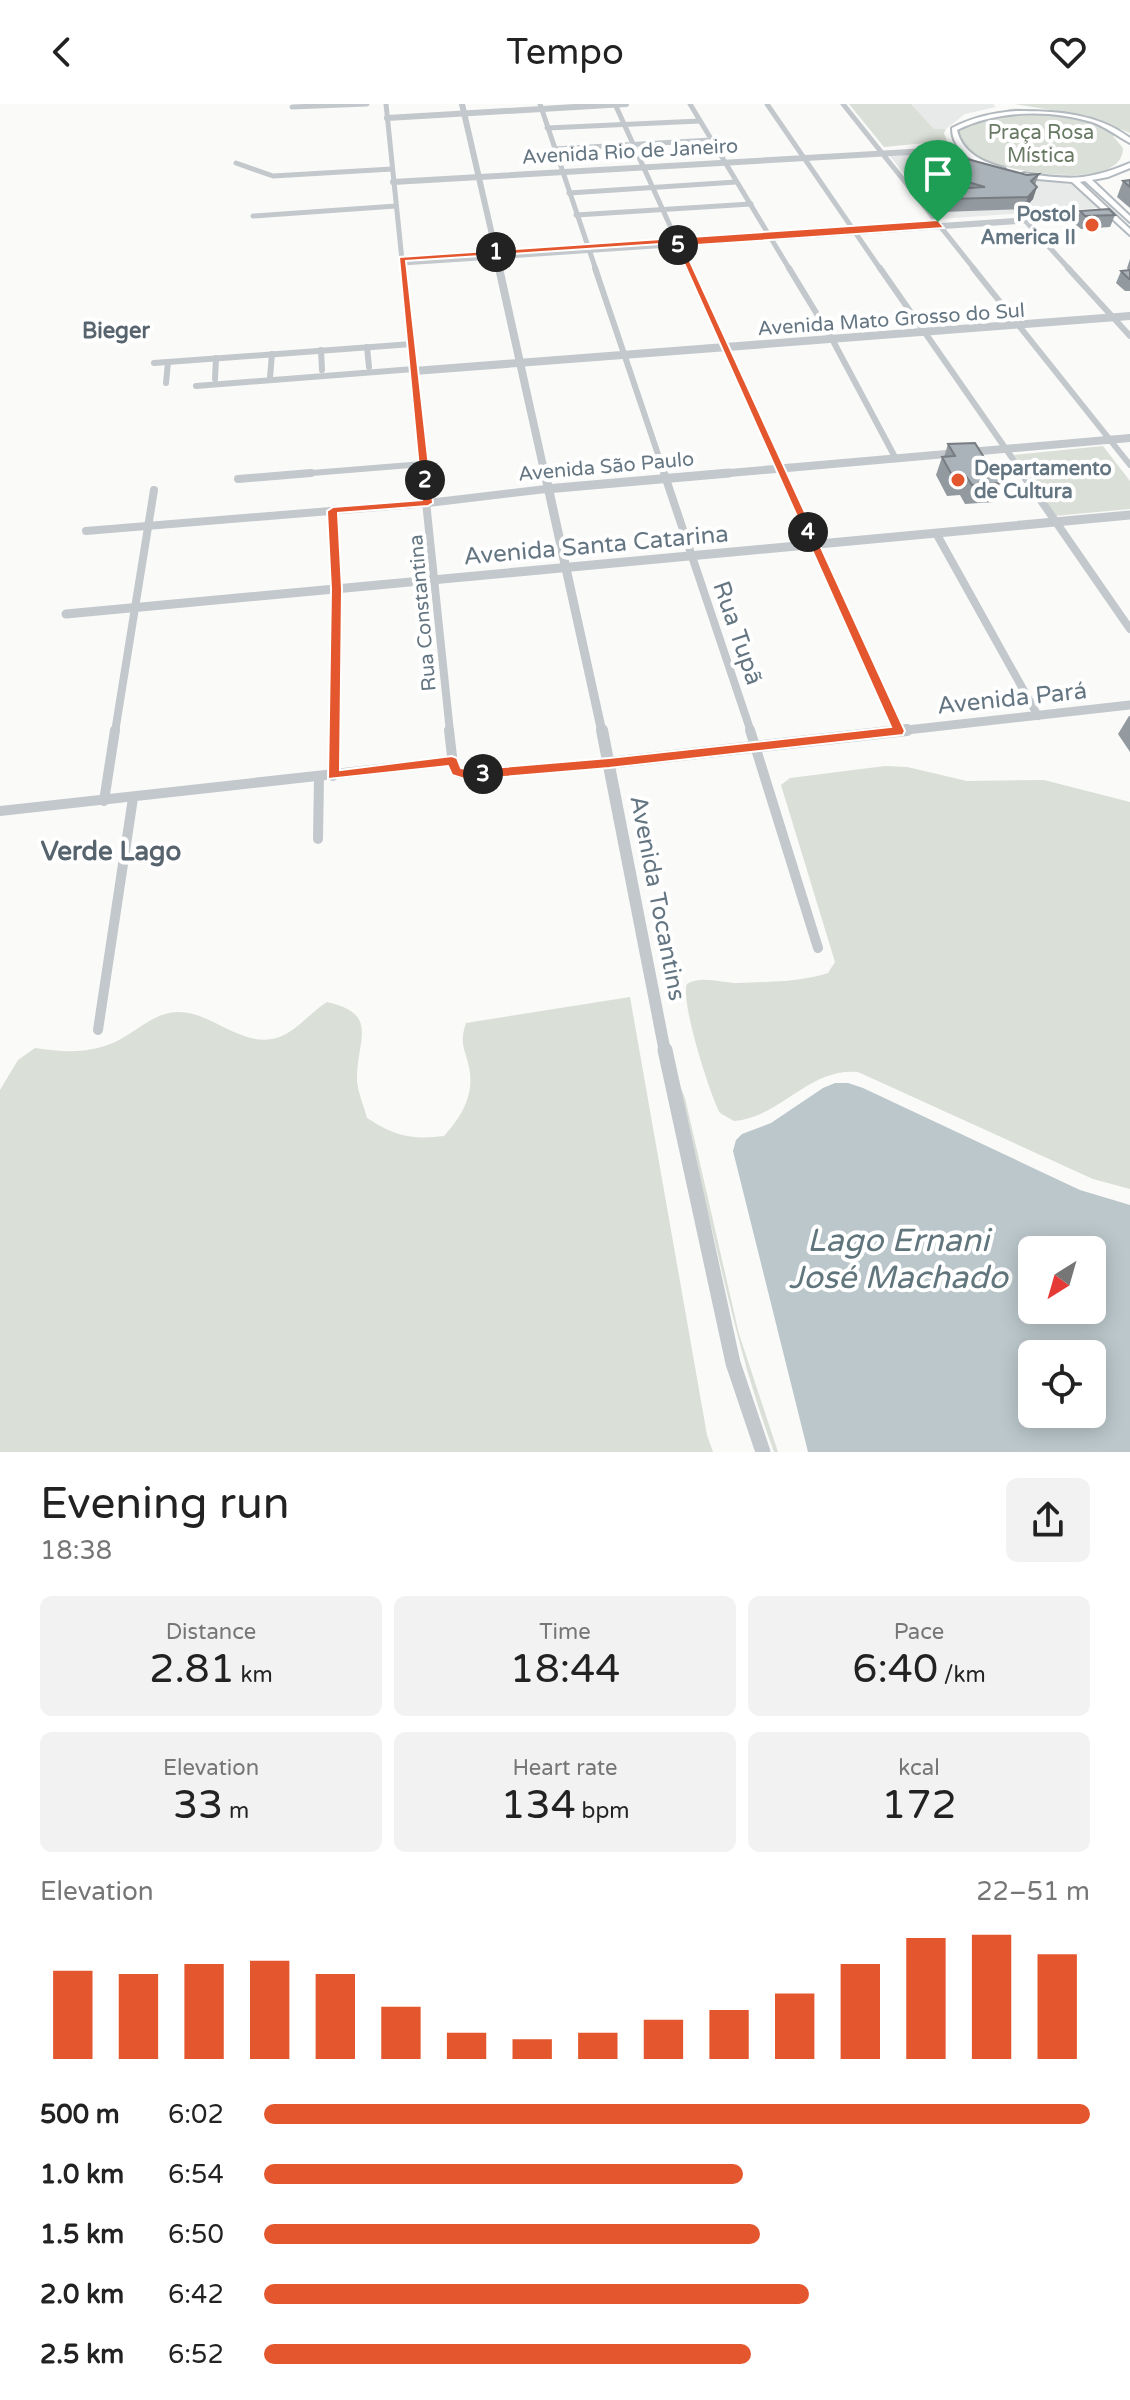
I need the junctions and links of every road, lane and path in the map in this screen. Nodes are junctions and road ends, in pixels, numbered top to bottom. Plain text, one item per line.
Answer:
1 (367, 104) edge
2 (386, 104) edge
3 (462, 104) edge
4 (615, 104) edge
5 (626, 104) edge
6 (690, 104) edge
7 (767, 104) edge
8 (843, 104) edge
9 (540, 106) edge
10 (1000, 106) edge
11 (1012, 106) edge
12 (292, 107) dead end
13 (464, 113) junction
14 (387, 118) junction
15 (700, 121) junction
16 (624, 124) junction
17 (547, 128) junction
18 (1128, 138) edge
19 (711, 140) junction
20 (633, 145) junction
21 (961, 147) junction
22 (554, 149) junction
23 (879, 151) junction
24 (803, 156) junction
25 (725, 161) junction
26 (236, 163) dead end
27 (1130, 165) edge
28 (643, 166) junction
29 (392, 169) junction
30 (562, 171) junction
31 (478, 176) junction
32 (1087, 179) junction
33 (1074, 180) junction
34 (393, 182) junction
35 (736, 182) junction
36 (652, 188) junction
37 (569, 193) junction
38 (751, 204) junction
39 (396, 206) junction
40 (662, 210) junction
41 (1122, 213) edge
42 (576, 215) junction
43 (253, 216) dead end
44 (1024, 219) junction
45 (940, 224) junction
46 (853, 230) junction
47 (1130, 233) edge
48 (770, 236) junction
49 (677, 242) junction
50 (588, 248) junction
51 (497, 254) junction
52 (402, 261) junction
53 (1130, 316) edge
54 (1113, 317) junction
55 (1021, 325) junction
56 (923, 332) junction
57 (1130, 336) edge
58 (832, 339) junction
59 (412, 344) junction
60 (367, 347) junction
61 (725, 348) junction
62 (321, 350) junction
63 (272, 354) junction
64 (624, 355) junction
65 (216, 358) junction
66 (168, 362) junction
67 (154, 363) dead end
68 (521, 364) junction
69 (369, 367) dead end
70 (322, 370) dead end
71 (414, 370) junction
72 (270, 377) dead end
73 (215, 379) dead end
74 (166, 383) dead end
75 (196, 386) dead end
76 (1130, 438) edge
77 (1109, 440) junction
78 (1003, 449) junction
79 (896, 459) junction
80 (423, 464) junction
81 (1130, 465) edge
82 (780, 469) junction
83 (238, 479) dead end
84 (665, 479) junction
85 (546, 489) junction
86 (154, 490) dead end
87 (428, 503) junction
88 (333, 511) junction
89 (1130, 515) edge
90 (1053, 522) junction
91 (148, 526) junction
92 (86, 531) dead end
93 (936, 533) junction
94 (814, 544) junction
95 (691, 555) junction
96 (564, 567) junction
97 (434, 580) junction
98 (337, 589) junction
99 (135, 608) junction
100 (66, 614) dead end
101 (1130, 629) edge
102 (1130, 705) edge
103 (1038, 716) junction
104 (899, 731) junction
105 (756, 747) junction
106 (452, 761) junction
107 (609, 763) junction
108 (333, 776) junction
109 (319, 777) junction
110 (133, 798) junction
111 (104, 801) junction
112 (0, 811) edge
113 (318, 839) dead end
114 (818, 948) dead end
115 (98, 1030) dead end
116 (763, 1452) edge

1 - 12 street
2 - 14 street, Rua Constantina
3 - 13 street, Avenida Tocantins
4 - 5 street
4 - 9 street
4 - 16 street
6 - 15 street
7 - 24 street
8 - 23 street
9 - 13 street
9 - 17 street, Rua Tupã
10 - 11 main road
10 - 21 main road
11 - 18 main road
13 - 14 street
13 - 31 street, Avenida Tocantins
14 - 29 street, Rua Constantina
15 - 16 street
15 - 19 street
16 - 17 street
16 - 20 street
17 - 22 street, Rua Tupã
19 - 20 street
19 - 25 street
20 - 22 street
20 - 28 street
21 - 23 street
21 - 33 main road
22 - 30 street, Rua Tupã
23 - 24 street, Avenida Rio de Janeiro
23 - 45 street
24 - 25 street, Avenida Rio de Janeiro
24 - 46 street
25 - 28 street, Avenida Rio de Janeiro
25 - 35 street
26 - 29 street
27 - 32 main road
28 - 30 street, Avenida Rio de Janeiro
28 - 36 street
29 - 34 street, Rua Constantina
30 - 31 street, Avenida Rio de Janeiro
30 - 37 street, Rua Tupã
31 - 34 street, Avenida Rio de Janeiro
31 - 51 street, Avenida Tocantins
32 - 33 main road
32 - 41 main road
33 - 41 main road
34 - 39 street, Rua Constantina
35 - 36 street
35 - 38 street
36 - 37 street
36 - 40 street
37 - 42 street, Rua Tupã
38 - 40 street
38 - 48 street
39 - 43 street
39 - 52 street, Rua Constantina
40 - 42 street
40 - 49 street
41 - 44 street
41 - 47 main road
42 - 50 street, Rua Tupã
44 - 45 street
44 - 54 street
45 - 46 street
45 - 55 street
46 - 48 street
46 - 56 street
48 - 49 street
48 - 58 street
49 - 50 street
49 - 61 street
50 - 51 street
50 - 64 street, Rua Tupã
51 - 52 street
51 - 68 street, Avenida Tocantins
52 - 59 street, Rua Constantina
53 - 54 street, Avenida Mato Grosso do Sul
54 - 55 street, Avenida Mato Grosso do Sul
54 - 57 street
55 - 56 street, Avenida Mato Grosso do Sul
55 - 77 street
56 - 58 street, Avenida Mato Grosso do Sul
56 - 78 street
58 - 61 street, Avenida Mato Grosso do Sul
58 - 79 street
59 - 60 street
59 - 71 street, Rua Constantina
60 - 62 street
60 - 69 street
61 - 64 street, Avenida Mato Grosso do Sul
61 - 82 street
62 - 63 street
62 - 70 street
63 - 65 street
63 - 72 street
64 - 68 street, Avenida Mato Grosso do Sul
64 - 84 street, Rua Tupã
65 - 66 street
65 - 73 street
66 - 67 street
66 - 74 street
68 - 71 street, Avenida Mato Grosso do Sul
68 - 85 street, Avenida Tocantins
71 - 75 street
71 - 80 street, Rua Constantina
76 - 77 street, Avenida São Paulo
77 - 78 street, Avenida São Paulo
77 - 81 street
78 - 79 street, Avenida São Paulo
78 - 90 street
79 - 82 street, Avenida São Paulo
80 - 83 street
80 - 87 street, Rua Constantina
82 - 84 street, Avenida São Paulo
82 - 94 street
84 - 85 street, Avenida São Paulo
84 - 95 street, Rua Tupã
85 - 87 street, Avenida São Paulo
85 - 96 street, Avenida Tocantins
86 - 91 street
87 - 88 street, Avenida São Paulo
87 - 97 street, Rua Constantina
88 - 91 street, Avenida São Paulo
88 - 98 street
89 - 90 street, Avenida Santa Catarina
90 - 93 street, Avenida Santa Catarina
90 - 101 street
91 - 92 street, Avenida São Paulo
91 - 99 street
93 - 94 street, Avenida Santa Catarina
93 - 103 street
94 - 95 street, Avenida Santa Catarina
94 - 104 street
95 - 96 street, Avenida Santa Catarina
95 - 105 street, Rua Tupã
96 - 97 street, Avenida Santa Catarina
96 - 107 street, Avenida Tocantins
97 - 98 street, Avenida Santa Catarina
97 - 106 street, Rua Constantina
98 - 99 street, Avenida Santa Catarina
98 - 108 street
99 - 100 street, Avenida Santa Catarina
99 - 111 street
102 - 103 street, Avenida Pará
103 - 104 street, Avenida Pará
104 - 105 street, Avenida Pará
105 - 107 street, Avenida Pará
105 - 114 street, Rua Tupã
106 - 107 street, Avenida Pará
106 - 108 street
107 - 116 street, Avenida Tocantins
108 - 109 street
109 - 110 street
109 - 113 street
110 - 111 street
110 - 115 street
111 - 112 street

